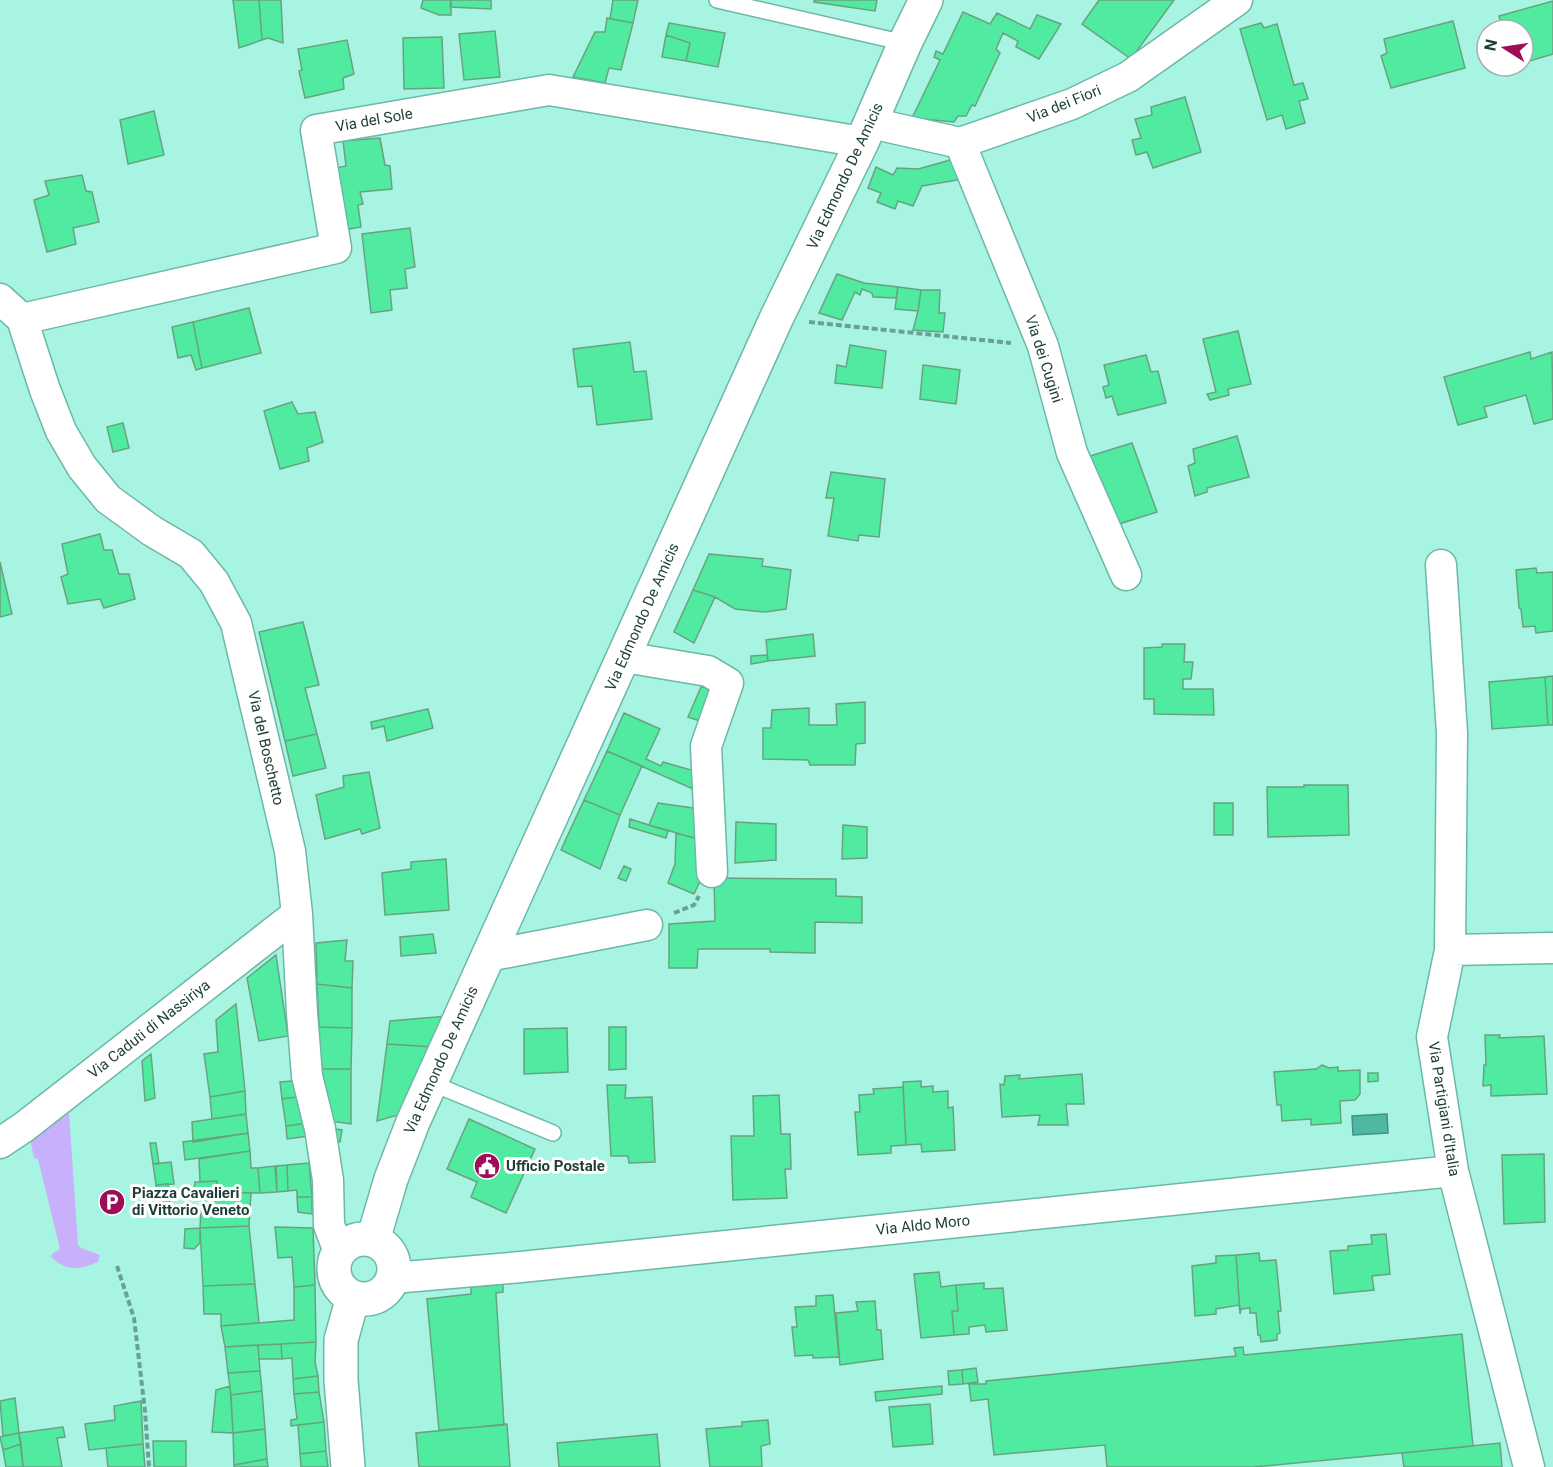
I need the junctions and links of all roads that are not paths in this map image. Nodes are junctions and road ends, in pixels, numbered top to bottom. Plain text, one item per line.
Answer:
1 (717, 0) edge
2 (926, 0) edge
3 (1237, 0) edge
4 (905, 43) junction
5 (866, 133) junction
6 (960, 143) junction
7 (0, 299) edge
8 (22, 319) junction
9 (1441, 565) dead end
10 (1126, 575) dead end
11 (624, 657) junction
12 (712, 872) road end
13 (297, 914) junction
14 (647, 924) road end
15 (1553, 948) edge
16 (1450, 950) junction
17 (488, 956) junction
18 (431, 1083) junction
19 (553, 1133) dead end
20 (0, 1143) edge
21 (1453, 1172) junction
22 (373, 1240) junction
23 (339, 1252) junction
24 (393, 1278) junction
25 (353, 1297) junction
26 (348, 1467) edge
27 (1529, 1467) edge

1 - 4 lane
2 - 4 street, Via Edmondo De Amicis
3 - 6 street, Via dei Fiori
4 - 5 street, Via Edmondo De Amicis
5 - 6 street
5 - 8 street, Via del Sole
5 - 11 street, Via Edmondo De Amicis
6 - 10 street, Via dei Cugini
7 - 8 street
8 - 13 street, Via del Boschetto
9 - 16 street, Via Partigiani d'Italia
11 - 12 street
11 - 17 street, Via Edmondo De Amicis
13 - 20 street, Via Caduti di Nassiriya
13 - 23 street, Via del Boschetto
14 - 17 street
15 - 16 street
16 - 21 street, Via Partigiani d'Italia
17 - 18 street, Via Edmondo De Amicis
18 - 19 lane
18 - 22 street, Via Edmondo De Amicis
21 - 24 street, Via Aldo Moro
21 - 27 street, Via Partigiani d'Italia
22 - 23 street
22 - 24 street
23 - 25 street
24 - 25 street
25 - 26 street

